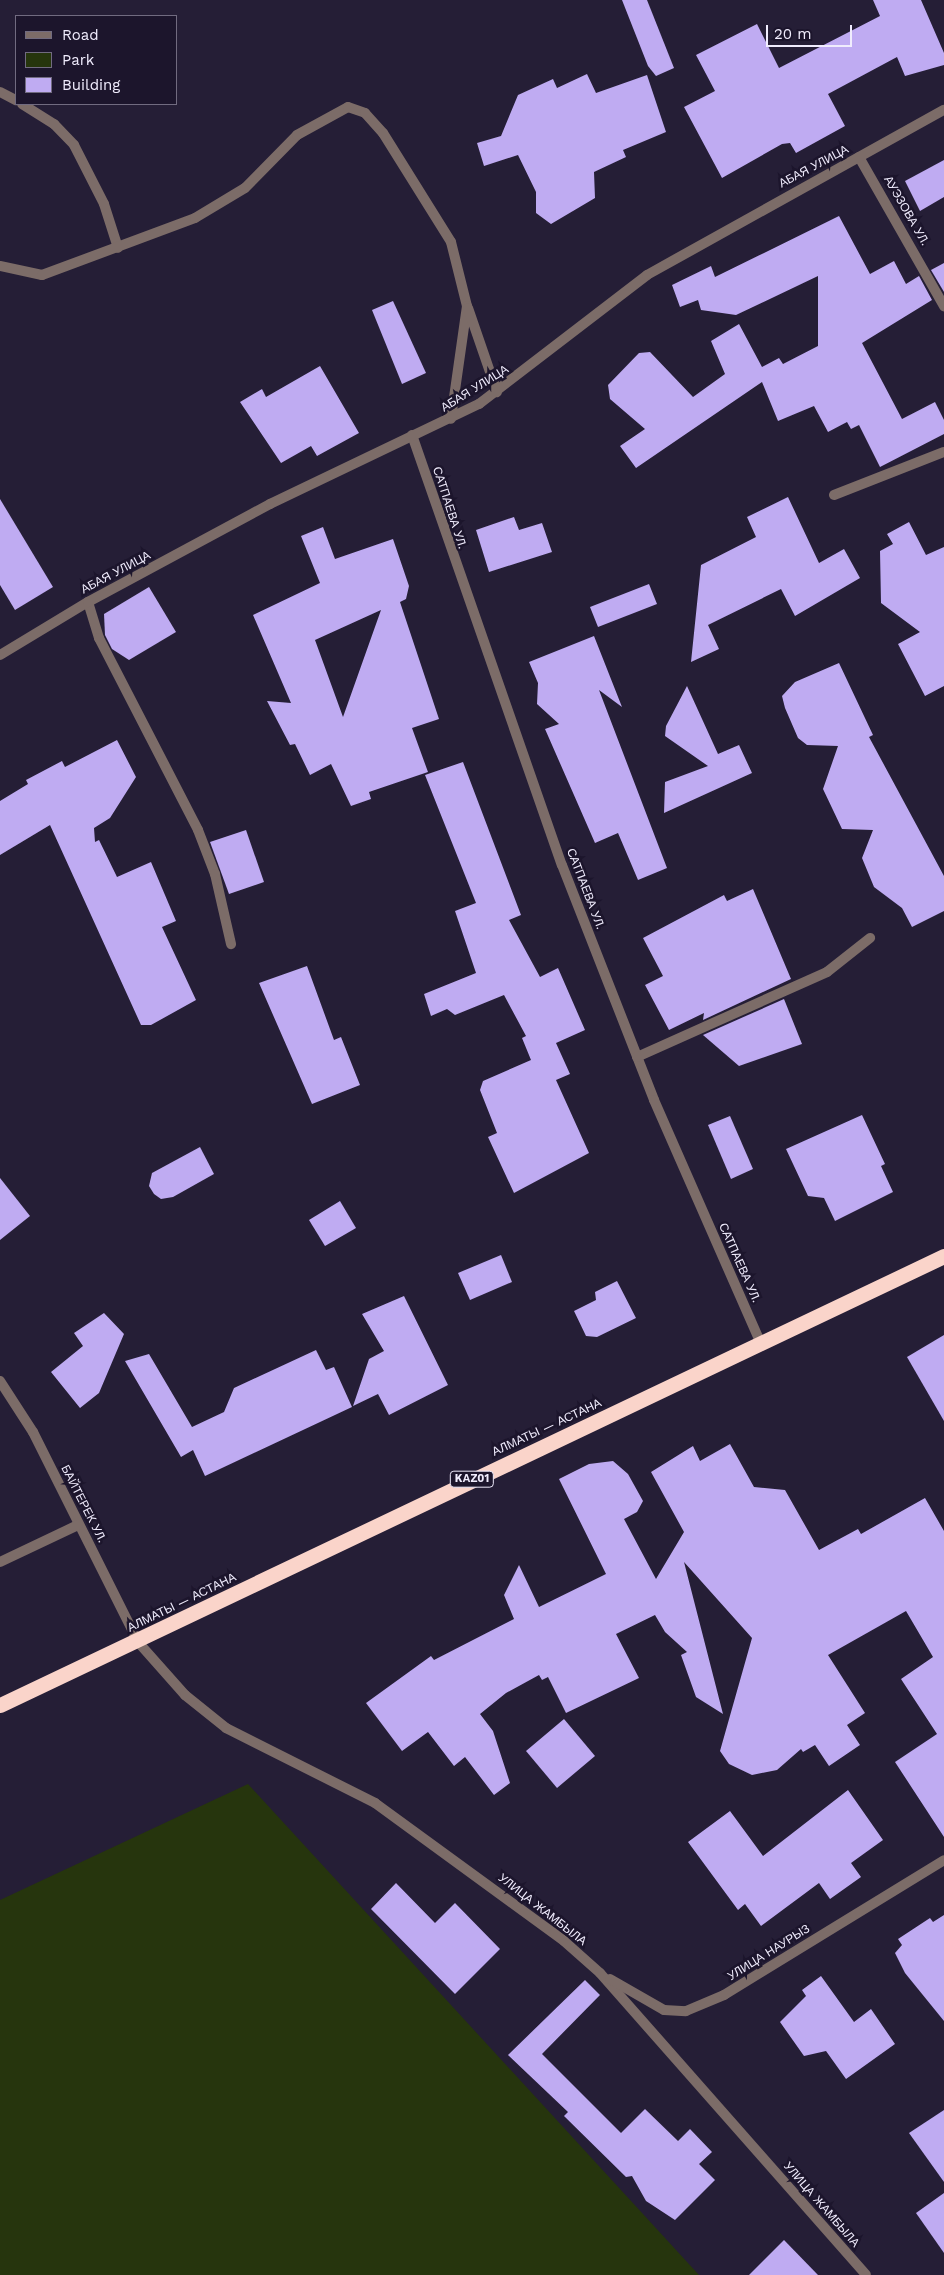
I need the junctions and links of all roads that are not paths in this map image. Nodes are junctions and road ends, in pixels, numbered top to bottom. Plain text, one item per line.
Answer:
1 (0, 92) edge
2 (15, 100) edge
3 (24, 105) edge
4 (944, 110) edge
5 (859, 157) junction
6 (118, 248) junction
7 (0, 266) edge
8 (467, 306) junction
9 (944, 306) edge
10 (497, 392) junction
11 (451, 419) junction
12 (412, 435) junction
13 (944, 452) edge
14 (834, 495) dead end
15 (88, 602) junction
16 (0, 656) edge
17 (870, 938) dead end
18 (231, 944) dead end
19 (637, 1057) junction
20 (944, 1256) edge
21 (760, 1341) junction
22 (0, 1381) edge
23 (78, 1525) junction
24 (0, 1562) edge
25 (138, 1642) junction
26 (0, 1704) edge
27 (944, 1860) edge
28 (600, 1974) junction
29 (866, 2275) edge

1 - 2 street
3 - 6 street
4 - 5 street, АБАЯ УЛИЦА
5 - 9 street, АУЭЗОВА УЛ.
5 - 10 street, АБАЯ УЛИЦА
6 - 7 street
6 - 8 street
8 - 10 street
8 - 11 street
10 - 11 street, АБАЯ УЛИЦА
11 - 12 street, АБАЯ УЛИЦА
12 - 15 street, АБАЯ УЛИЦА
12 - 19 street, САТПАЕВА УЛ.
13 - 14 street
15 - 16 street, АБАЯ УЛИЦА
15 - 18 street
17 - 19 street
19 - 21 street, САТПАЕВА УЛ.
20 - 21 highway, АЛМАТЫ — АСТАНА / KАZ01
21 - 25 highway, АЛМАТЫ — АСТАНА / KАZ01
22 - 23 street, БАЙТЕРЕК УЛ.
23 - 24 street
23 - 25 street, БАЙТЕРЕК УЛ.
25 - 26 highway, АЛМАТЫ — АСТАНА / KАZ01
25 - 28 street, УЛИЦА ЖАМБЫЛА
27 - 28 street, УЛИЦА НАУРЫЗ
28 - 29 street, УЛИЦА ЖАМБЫЛА

